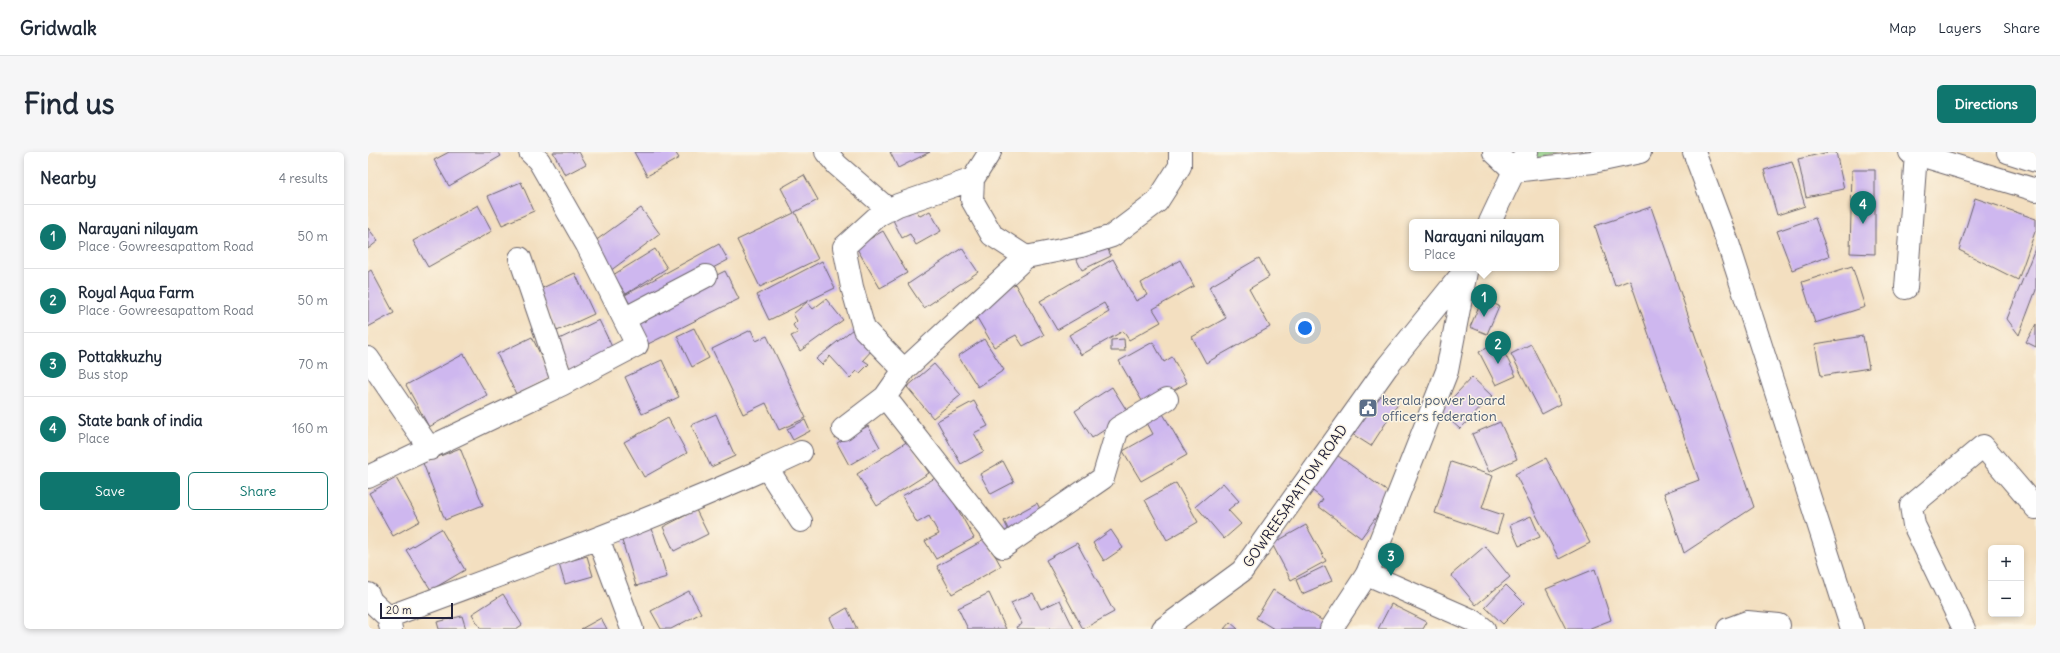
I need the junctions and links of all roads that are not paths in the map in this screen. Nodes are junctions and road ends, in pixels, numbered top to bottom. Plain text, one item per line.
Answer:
1 (530, 152) edge
2 (826, 152) edge
3 (990, 152) edge
4 (1180, 152) edge
5 (1494, 152) edge
6 (1527, 152) edge
7 (1640, 152) edge
8 (1694, 152) edge
9 (2008, 152) edge
10 (1921, 154) edge
11 (2036, 161) edge
12 (1514, 171) junction
13 (973, 179) junction
14 (2036, 190) edge
15 (889, 210) junction
16 (1491, 219) edge
17 (1026, 257) junction
18 (520, 258) dead end
19 (1465, 271) edge
20 (1467, 271) edge
21 (706, 276) dead end
22 (1906, 288) dead end
23 (624, 319) junction
24 (368, 358) edge
25 (904, 370) junction
26 (563, 384) junction
27 (885, 397) junction
28 (1167, 399) dead end
29 (843, 429) dead end
30 (430, 449) junction
31 (801, 452) dead end
32 (767, 468) junction
33 (368, 477) edge
34 (2036, 508) edge
35 (801, 521) dead end
36 (598, 538) junction
37 (1367, 574) junction
38 (378, 612) edge
39 (1779, 625) dead end
40 (632, 629) edge
41 (1162, 629) edge
42 (1331, 629) edge
43 (1484, 629) edge
44 (1728, 629) edge
45 (1852, 629) edge
46 (1964, 629) edge

1 - 23 street
2 - 15 street
3 - 13 street
4 - 17 street
5 - 12 street
6 - 12 street
7 - 12 street
8 - 45 street
9 - 11 street
10 - 14 street
10 - 22 street
12 - 16 street
13 - 15 street
13 - 17 street
15 - 25 street
17 - 25 street
18 - 26 street
19 - 41 street, GOWREESAPATTOM ROAD
20 - 37 street
21 - 23 street
23 - 26 street
24 - 30 street
25 - 27 street
26 - 30 street
27 - 28 street
27 - 29 street
30 - 33 street
31 - 32 street
32 - 35 street
32 - 36 street
34 - 46 street
36 - 38 street
36 - 40 street
37 - 42 street
37 - 43 street
39 - 44 street

